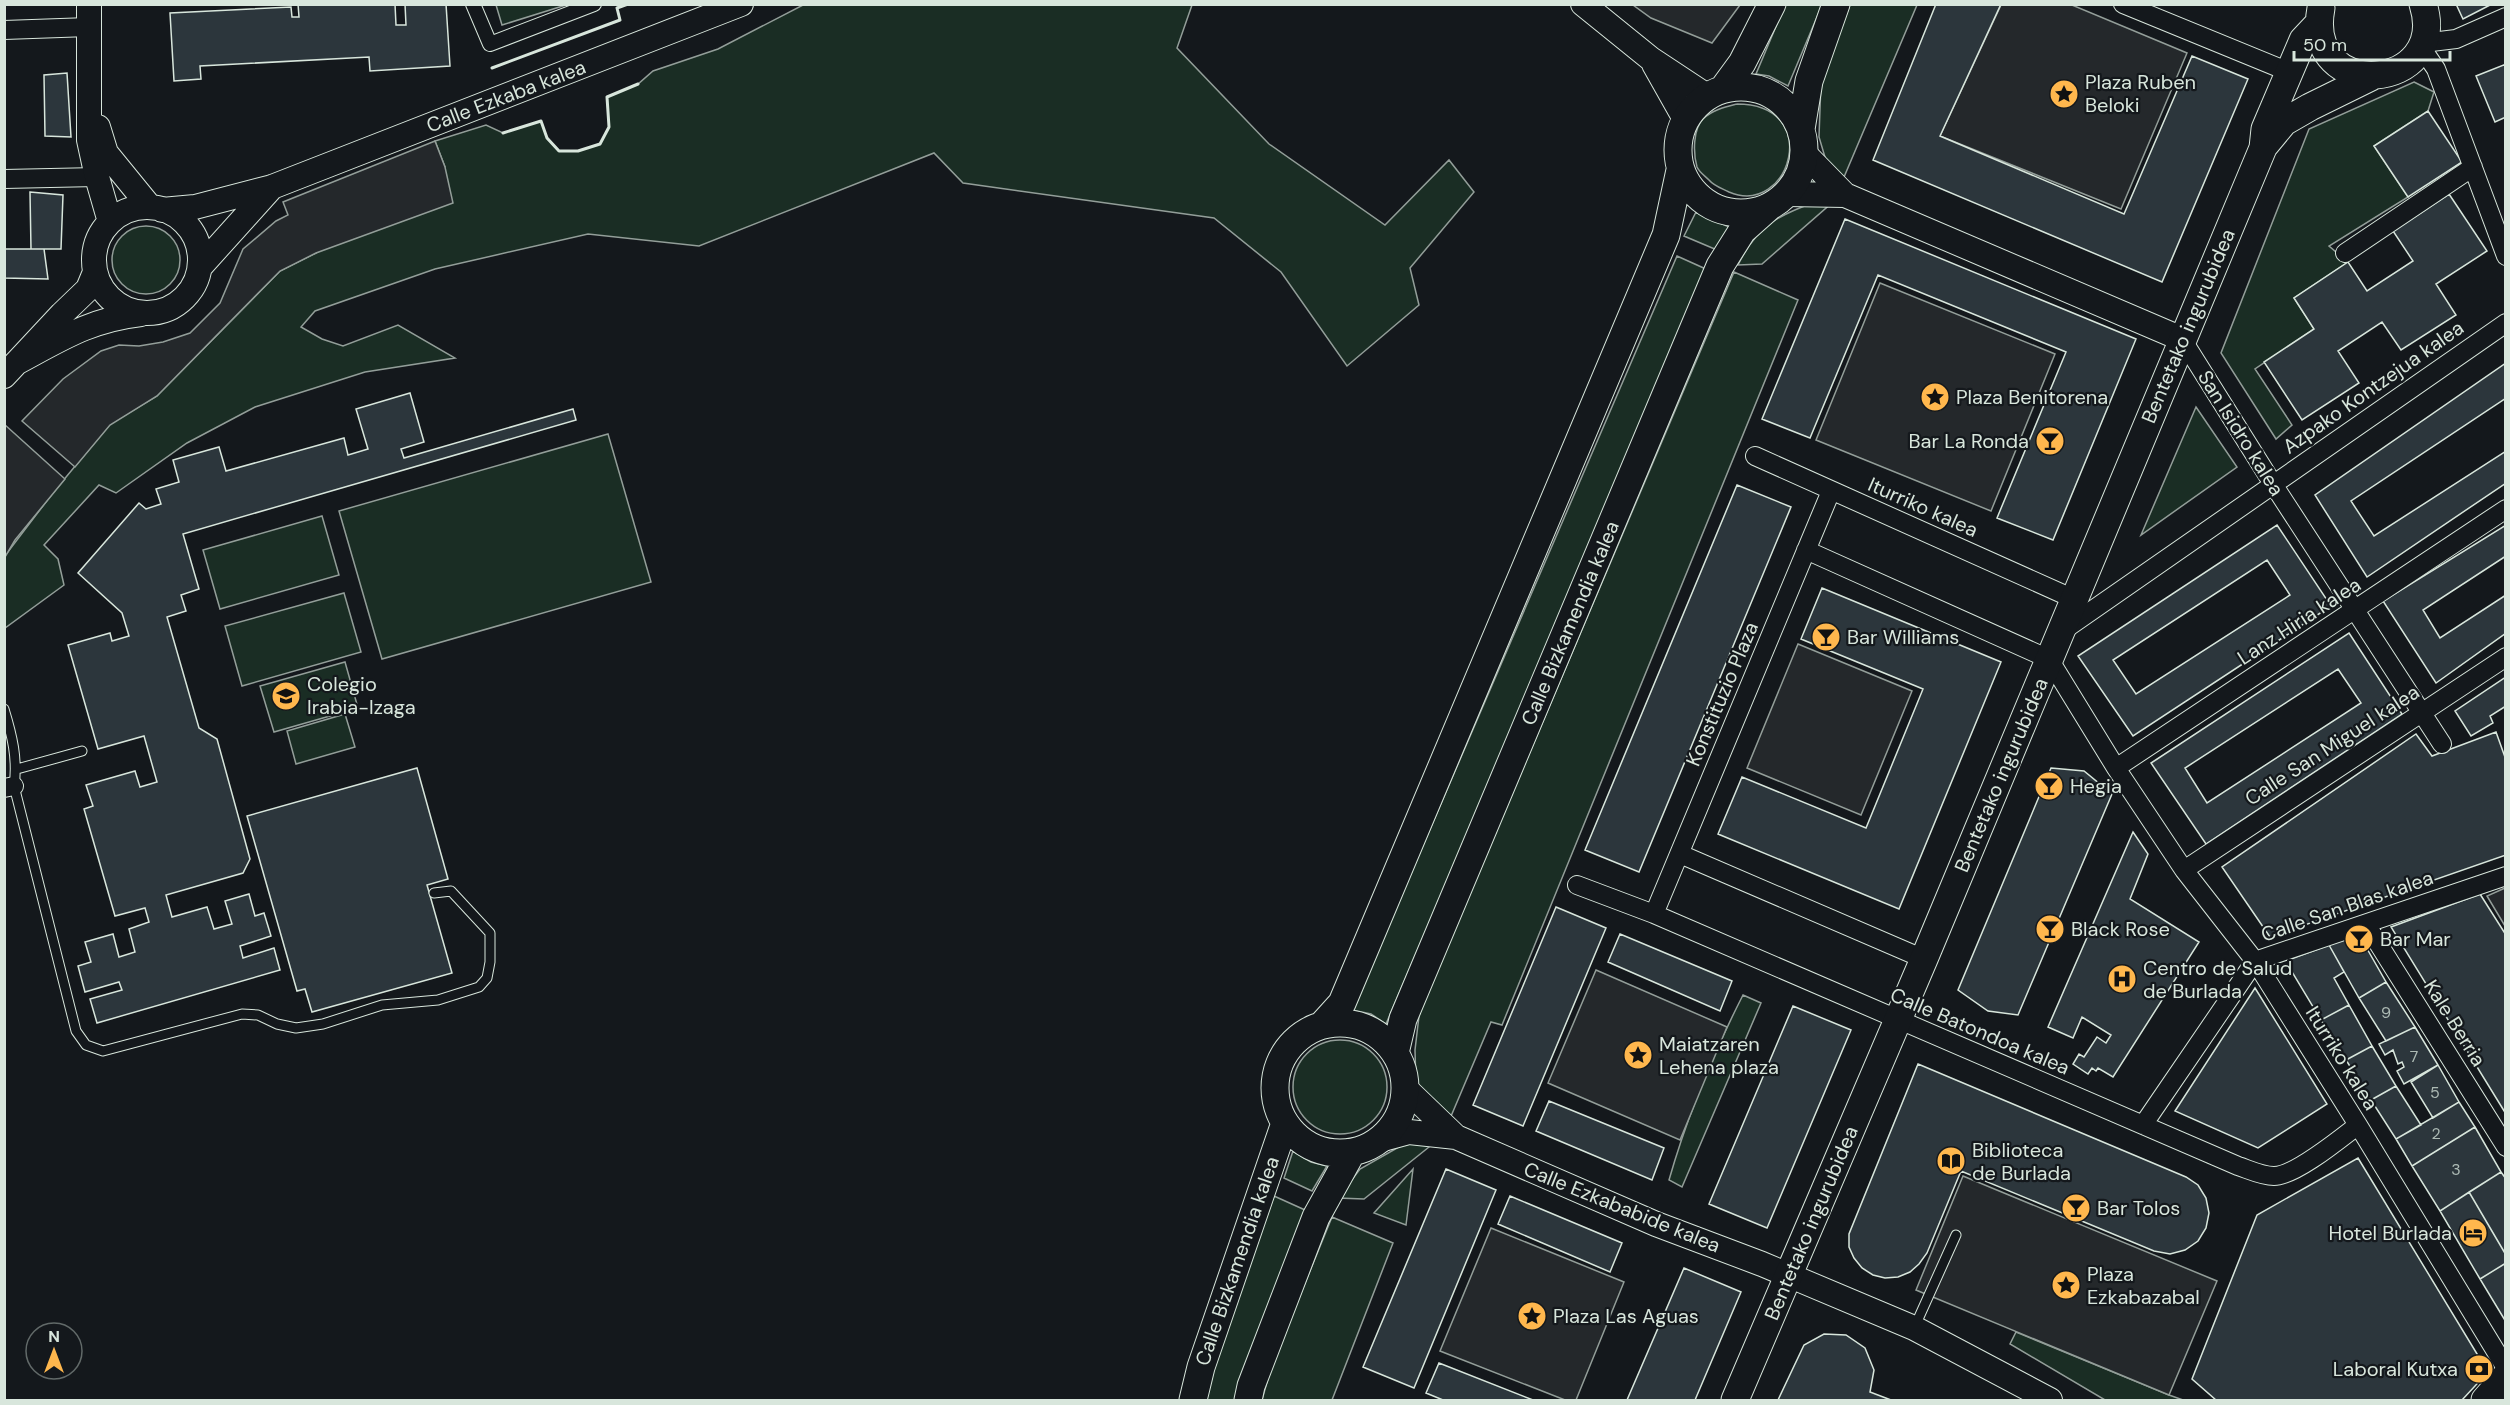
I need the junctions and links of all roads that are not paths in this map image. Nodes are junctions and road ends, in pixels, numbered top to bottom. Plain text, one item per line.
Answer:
1 (474, 4) edge
2 (594, 4) edge
3 (741, 4) edge
4 (1583, 4) edge
5 (1772, 4) edge
6 (1836, 4) edge
7 (2123, 4) edge
8 (2423, 4) edge
9 (2320, 14) edge
10 (89, 16) edge
11 (2505, 17) edge
12 (4, 30) edge
13 (2422, 45) junction
14 (1651, 59) junction
15 (2289, 72) junction
16 (2371, 77) junction
17 (1715, 93) junction
18 (90, 102) junction
19 (1684, 120) junction
20 (1803, 141) junction
21 (2263, 148) junction
22 (2473, 167) junction
23 (1680, 170) junction
24 (97, 177) junction
25 (4, 179) edge
26 (272, 187) junction
27 (1845, 195) junction
28 (1778, 200) junction
29 (156, 209) junction
30 (110, 222) junction
31 (2345, 253) dead end
32 (2505, 256) edge
33 (200, 267) junction
34 (95, 272) junction
35 (158, 312) junction
36 (2505, 323) edge
37 (2182, 339) junction
38 (8, 365) edge
39 (1755, 456) dead end
40 (2273, 484) junction
41 (1831, 491) junction
42 (2505, 509) edge
43 (1806, 550) junction
44 (2074, 599) junction
45 (2355, 611) junction
46 (2060, 633) junction
47 (2505, 657) edge
48 (2049, 659) junction
49 (4, 709) edge
50 (2421, 714) junction
51 (2442, 744) dead end
52 (82, 751) dead end
53 (2116, 768) junction
54 (12, 781) edge
55 (1680, 854) junction
56 (2184, 870) junction
57 (2505, 876) edge
58 (1577, 885) dead end
59 (434, 893) dead end
60 (1654, 914) junction
61 (2366, 924) junction
62 (1924, 959) junction
63 (2255, 961) junction
64 (1898, 1020) junction
65 (1323, 1024) junction
66 (1395, 1053) junction
67 (1405, 1088) junction
68 (1285, 1123) junction
69 (2143, 1125) junction
70 (2358, 1125) junction
71 (1456, 1137) junction
72 (1377, 1142) junction
73 (2505, 1147) edge
74 (1352, 1152) junction
75 (1956, 1235) dead end
76 (1788, 1275) junction
77 (1914, 1328) junction
78 (2505, 1368) edge
79 (2505, 1376) edge
80 (1193, 1401) edge
81 (1248, 1401) edge
82 (1735, 1401) edge
83 (2050, 1401) edge
84 (2485, 1401) edge

1 - 2 street
3 - 26 street, Calle Ezkaba kalea
4 - 14 street
5 - 17 main road
6 - 20 main road
7 - 15 street
8 - 13 main road
9 - 15 main road, Bentetako ingurubidea
9 - 16 main road
10 - 12 street
10 - 18 street
11 - 13 street
13 - 16 main road, Bentetako ingurubidea
13 - 22 street
14 - 17 street
14 - 19 street
15 - 21 main road, Bentetako ingurubidea
16 - 21 main road, Bentetako ingurubidea
17 - 19 main road
17 - 20 main road
18 - 24 street
18 - 29 street
19 - 23 main road
20 - 27 street
20 - 28 main road
21 - 37 main road, Bentetako ingurubidea
22 - 31 street
22 - 32 street
23 - 28 main road
23 - 65 main road
24 - 25 street
24 - 30 street
26 - 29 street, Calle Ezkaba kalea
26 - 33 street, Calle Ezkaba kalea
27 - 28 street
27 - 37 street
28 - 66 main road, Calle Bizkamendia kalea
29 - 30 street
29 - 33 street
30 - 34 street
33 - 35 street
34 - 35 street
34 - 38 street
35 - 38 street
36 - 40 street, Azpako Kontzejua kalea
37 - 40 street, San Isidro kalea
37 - 44 main road, Bentetako ingurubidea
39 - 41 street, Iturriko kalea
40 - 45 street, San Isidro kalea
40 - 46 street, Azpako Kontzejua kalea
41 - 43 street, Konstituzio Plaza
41 - 44 street, Iturriko kalea
42 - 45 street, Lanz Hiria kalea
43 - 48 street
43 - 55 street, Konstituzio Plaza
44 - 46 main road, Bentetako ingurubidea
45 - 50 street, San Isidro kalea
45 - 53 street, Lanz Hiria kalea
46 - 48 main road, Bentetako ingurubidea
47 - 50 street, Calle San Miguel kalea
48 - 53 street, Iturriko kalea
48 - 62 main road, Bentetako ingurubidea
49 - 54 lane
50 - 51 street, San Isidro kalea
50 - 56 street, Calle San Miguel kalea
52 - 54 lane
53 - 56 street, Iturriko kalea
54 - 59 lane
55 - 60 street, Konstituzio Plaza
55 - 62 street
56 - 63 street, Iturriko kalea
57 - 61 street, Calle San Blas kalea
58 - 60 street, Calle Batondoa kalea
60 - 64 street, Calle Batondoa kalea
61 - 63 street, Calle San Blas kalea
61 - 73 street, Kale Berria
62 - 64 main road, Bentetako ingurubidea
63 - 69 street, Calle San Blas kalea
63 - 70 street, Iturriko kalea
64 - 69 street, Calle Batondoa kalea
64 - 76 main road, Bentetako ingurubidea
65 - 66 main road
65 - 68 main road
66 - 67 main road
67 - 71 street, Calle Ezkababide kalea
67 - 72 main road
68 - 74 main road
68 - 80 main road, Calle Bizkamendia kalea
69 - 70 street, Calle Batondoa kalea
70 - 78 street, Iturriko kalea
71 - 72 street, Calle Ezkababide kalea
71 - 76 street, Calle Ezkababide kalea
72 - 74 main road
74 - 81 main road
75 - 77 lane
76 - 77 street
76 - 82 main road, Bentetako ingurubidea
77 - 83 street
79 - 84 main road

